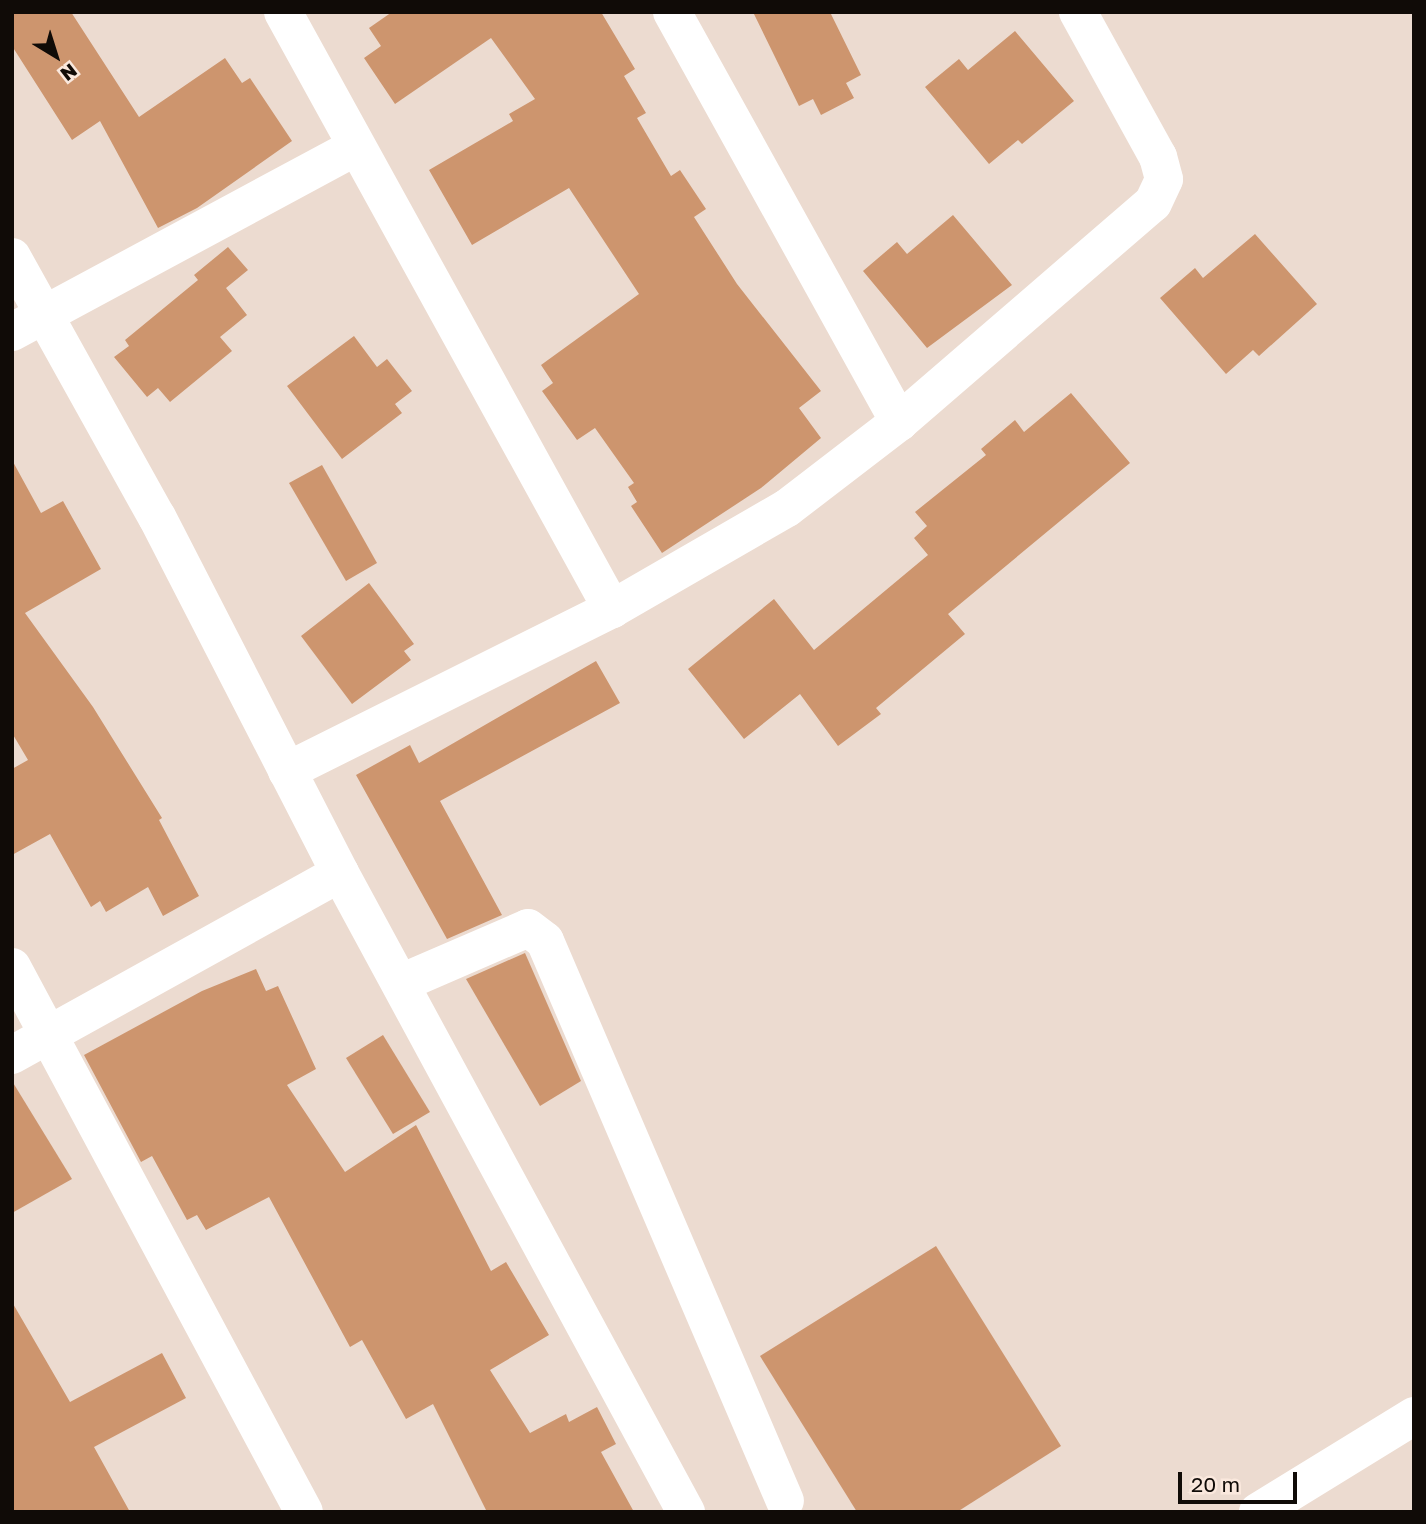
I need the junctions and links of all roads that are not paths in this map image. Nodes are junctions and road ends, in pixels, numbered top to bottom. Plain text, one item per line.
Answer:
1 (283, 12) edge
2 (673, 12) edge
3 (1078, 12) edge
4 (356, 147) junction
5 (12, 257) edge
6 (29, 324) edge
7 (899, 422) junction
8 (612, 609) junction
9 (287, 771) junction
10 (340, 873) junction
11 (12, 967) edge
12 (401, 983) junction
13 (49, 1034) junction
14 (12, 1055) edge
15 (1414, 1416) edge
16 (785, 1502) dead end
17 (304, 1512) edge
18 (686, 1512) edge
19 (1258, 1512) edge

1 - 4 street
2 - 7 street
3 - 7 street
4 - 6 street
4 - 8 street
5 - 6 street
6 - 9 street
7 - 8 street
8 - 9 street
9 - 10 street
10 - 12 street
10 - 13 street
11 - 13 street
12 - 16 street
12 - 18 street
13 - 14 street
13 - 17 street
15 - 19 street

